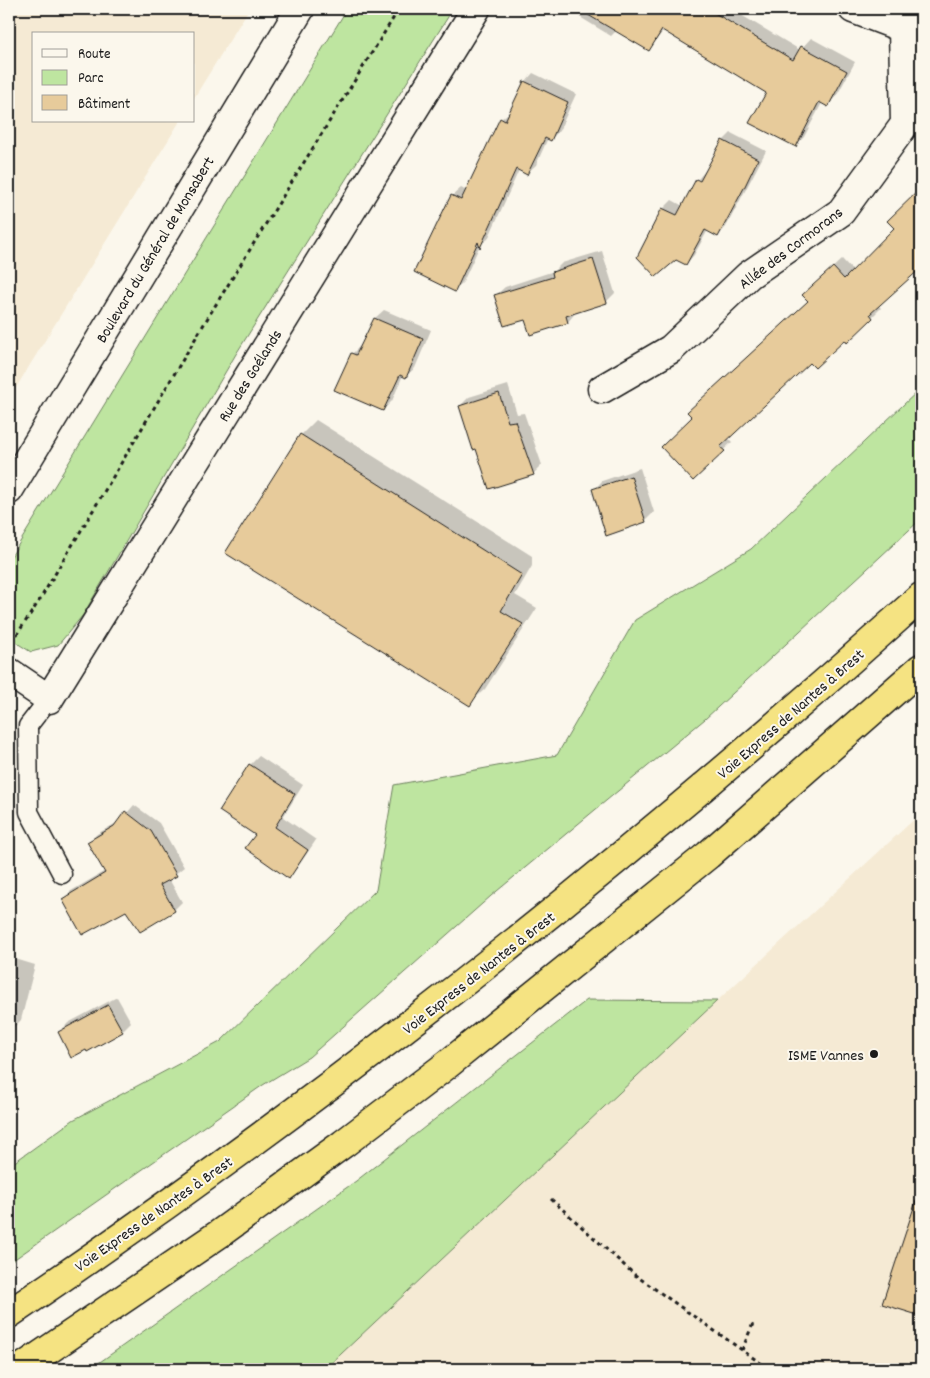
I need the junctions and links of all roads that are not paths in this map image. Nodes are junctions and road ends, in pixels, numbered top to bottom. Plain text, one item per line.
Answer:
1 (300, 9) edge
2 (476, 9) edge
3 (853, 9) edge
4 (912, 18) edge
5 (602, 389) dead end
6 (9, 490) edge
7 (921, 597) edge
8 (921, 668) edge
9 (9, 672) edge
10 (49, 700) junction
11 (62, 874) dead end
12 (9, 1314) edge
13 (20, 1369) edge

1 - 6 street, Boulevard du Général de Monsabert
2 - 10 street, Rue des Goélands
3 - 4 street
4 - 5 street, Allée des Cormorans
7 - 12 highway, Voie Express de Nantes à Brest
8 - 13 highway
9 - 10 street
10 - 11 lane

